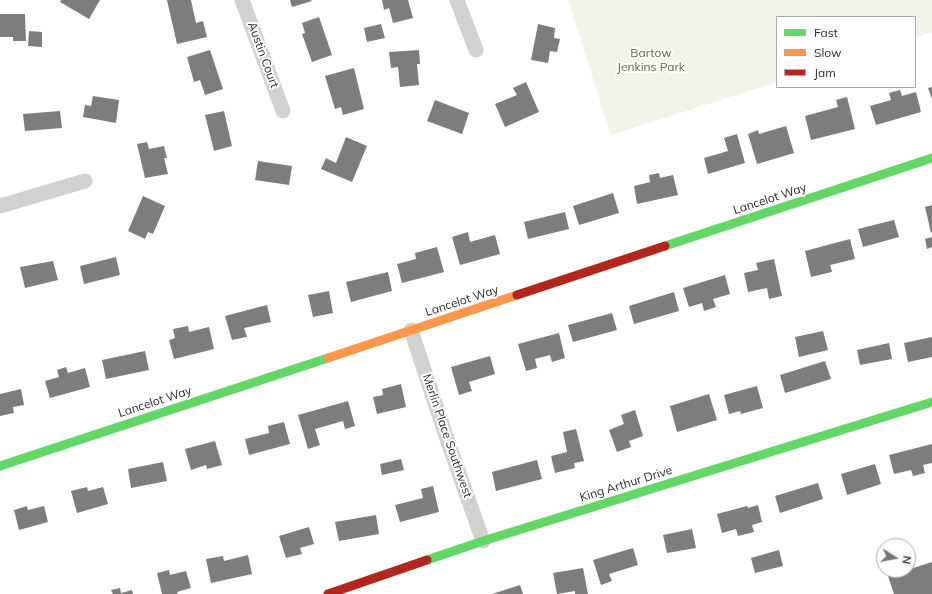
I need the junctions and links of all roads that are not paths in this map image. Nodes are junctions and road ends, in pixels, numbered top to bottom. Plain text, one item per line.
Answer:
1 (242, 0) edge
2 (457, 0) edge
3 (476, 50) dead end
4 (283, 111) dead end
5 (932, 158) edge
6 (85, 181) dead end
7 (0, 206) edge
8 (411, 330) junction
9 (932, 402) edge
10 (0, 466) edge
11 (483, 542) junction
12 (328, 594) edge

1 - 4 street, Austin Court
2 - 3 street
5 - 8 street, Lancelot Way
6 - 7 street
8 - 10 street, Lancelot Way
8 - 11 street, Merlin Place Southwest
9 - 11 street, King Arthur Drive
11 - 12 street, King Arthur Drive

